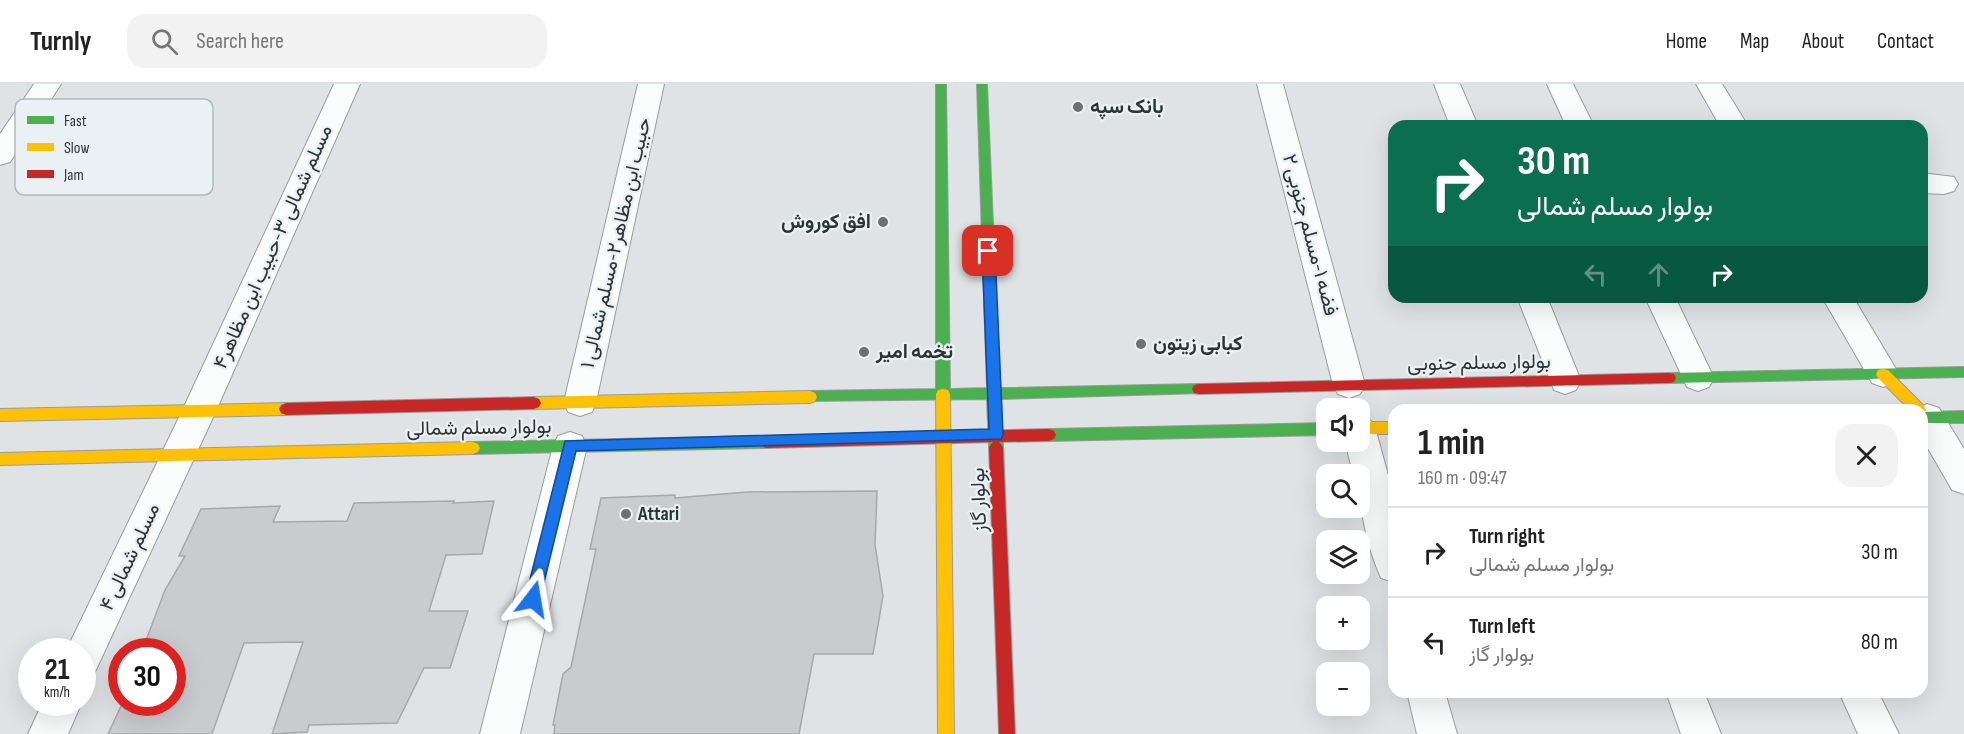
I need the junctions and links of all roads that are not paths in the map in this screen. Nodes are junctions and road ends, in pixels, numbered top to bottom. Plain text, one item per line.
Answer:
1 (48, 84) edge
2 (347, 84) edge
3 (651, 84) edge
4 (941, 84) edge
5 (982, 84) edge
6 (1270, 84) edge
7 (1447, 84) edge
8 (1560, 84) edge
9 (1709, 84) edge
10 (38, 99) edge
11 (1462, 120) edge
12 (1577, 120) edge
13 (1730, 120) edge
14 (15, 133) edge
15 (0, 155) edge
16 (1534, 303) edge
17 (1663, 303) edge
18 (1841, 303) edge
19 (1964, 372) edge
20 (1883, 374) junction
21 (1698, 378) junction
22 (1565, 381) junction
23 (1348, 385) junction
24 (994, 393) junction
25 (943, 394) junction
26 (580, 402) junction
27 (1912, 404) edge
28 (199, 411) junction
29 (1928, 414) edge
30 (0, 415) edge
31 (1964, 417) edge
32 (1928, 423) edge
33 (1388, 428) edge
34 (1316, 429) edge
35 (1370, 429) edge
36 (996, 435) junction
37 (944, 436) junction
38 (570, 446) junction
39 (1365, 452) edge
40 (177, 455) junction
41 (0, 459) edge
42 (1964, 480) edge
43 (1388, 543) edge
44 (92, 638) edge
45 (1428, 698) edge
46 (1687, 698) edge
47 (1861, 698) edge
48 (56, 716) edge
49 (48, 734) edge
50 (500, 734) edge
51 (946, 734) edge
52 (1007, 734) edge
53 (1437, 734) edge
54 (1701, 734) edge
55 (1879, 734) edge

1 - 10 street
2 - 28 street, مسلم شمالی ۳-حبیب ابن مظاهر۴
3 - 26 street, حبیب ابن مظاهر۲-مسلم شمالی ۱
4 - 25 main road, بولوار گاز
5 - 24 main road, بولوار گاز
6 - 23 street, فضه ۱-مسلم جنوبی ۲
7 - 11 street
8 - 12 street
9 - 13 street
14 - 15 street
16 - 22 street
17 - 21 street
18 - 20 street
19 - 20 main road, بولوار مسلم جنوبی
20 - 21 main road, بولوار مسلم جنوبی
20 - 27 main road
21 - 22 main road, بولوار مسلم جنوبی
22 - 23 main road, بولوار مسلم جنوبی
23 - 24 main road, بولوار مسلم جنوبی
24 - 25 main road, بولوار مسلم شمالی
24 - 36 main road, بولوار گاز
25 - 26 main road, بولوار مسلم شمالی
25 - 37 main road, بولوار گاز
26 - 28 main road, بولوار مسلم شمالی
28 - 30 main road, بولوار مسلم شمالی
28 - 40 street, مسلم شمالی ۳-حبیب ابن مظاهر۴
29 - 31 main road
32 - 42 street
33 - 35 main road
34 - 36 main road
36 - 37 main road, بولوار مسلم شمالی
36 - 52 main road, بولوار گاز
37 - 38 main road, بولوار مسلم شمالی
37 - 51 main road, بولوار گاز
38 - 40 main road, بولوار مسلم شمالی
38 - 50 street
39 - 43 street
40 - 41 main road, بولوار مسلم شمالی
40 - 44 street, مسلم شمالی ۴
45 - 53 street
46 - 54 street
47 - 55 street
48 - 49 street

